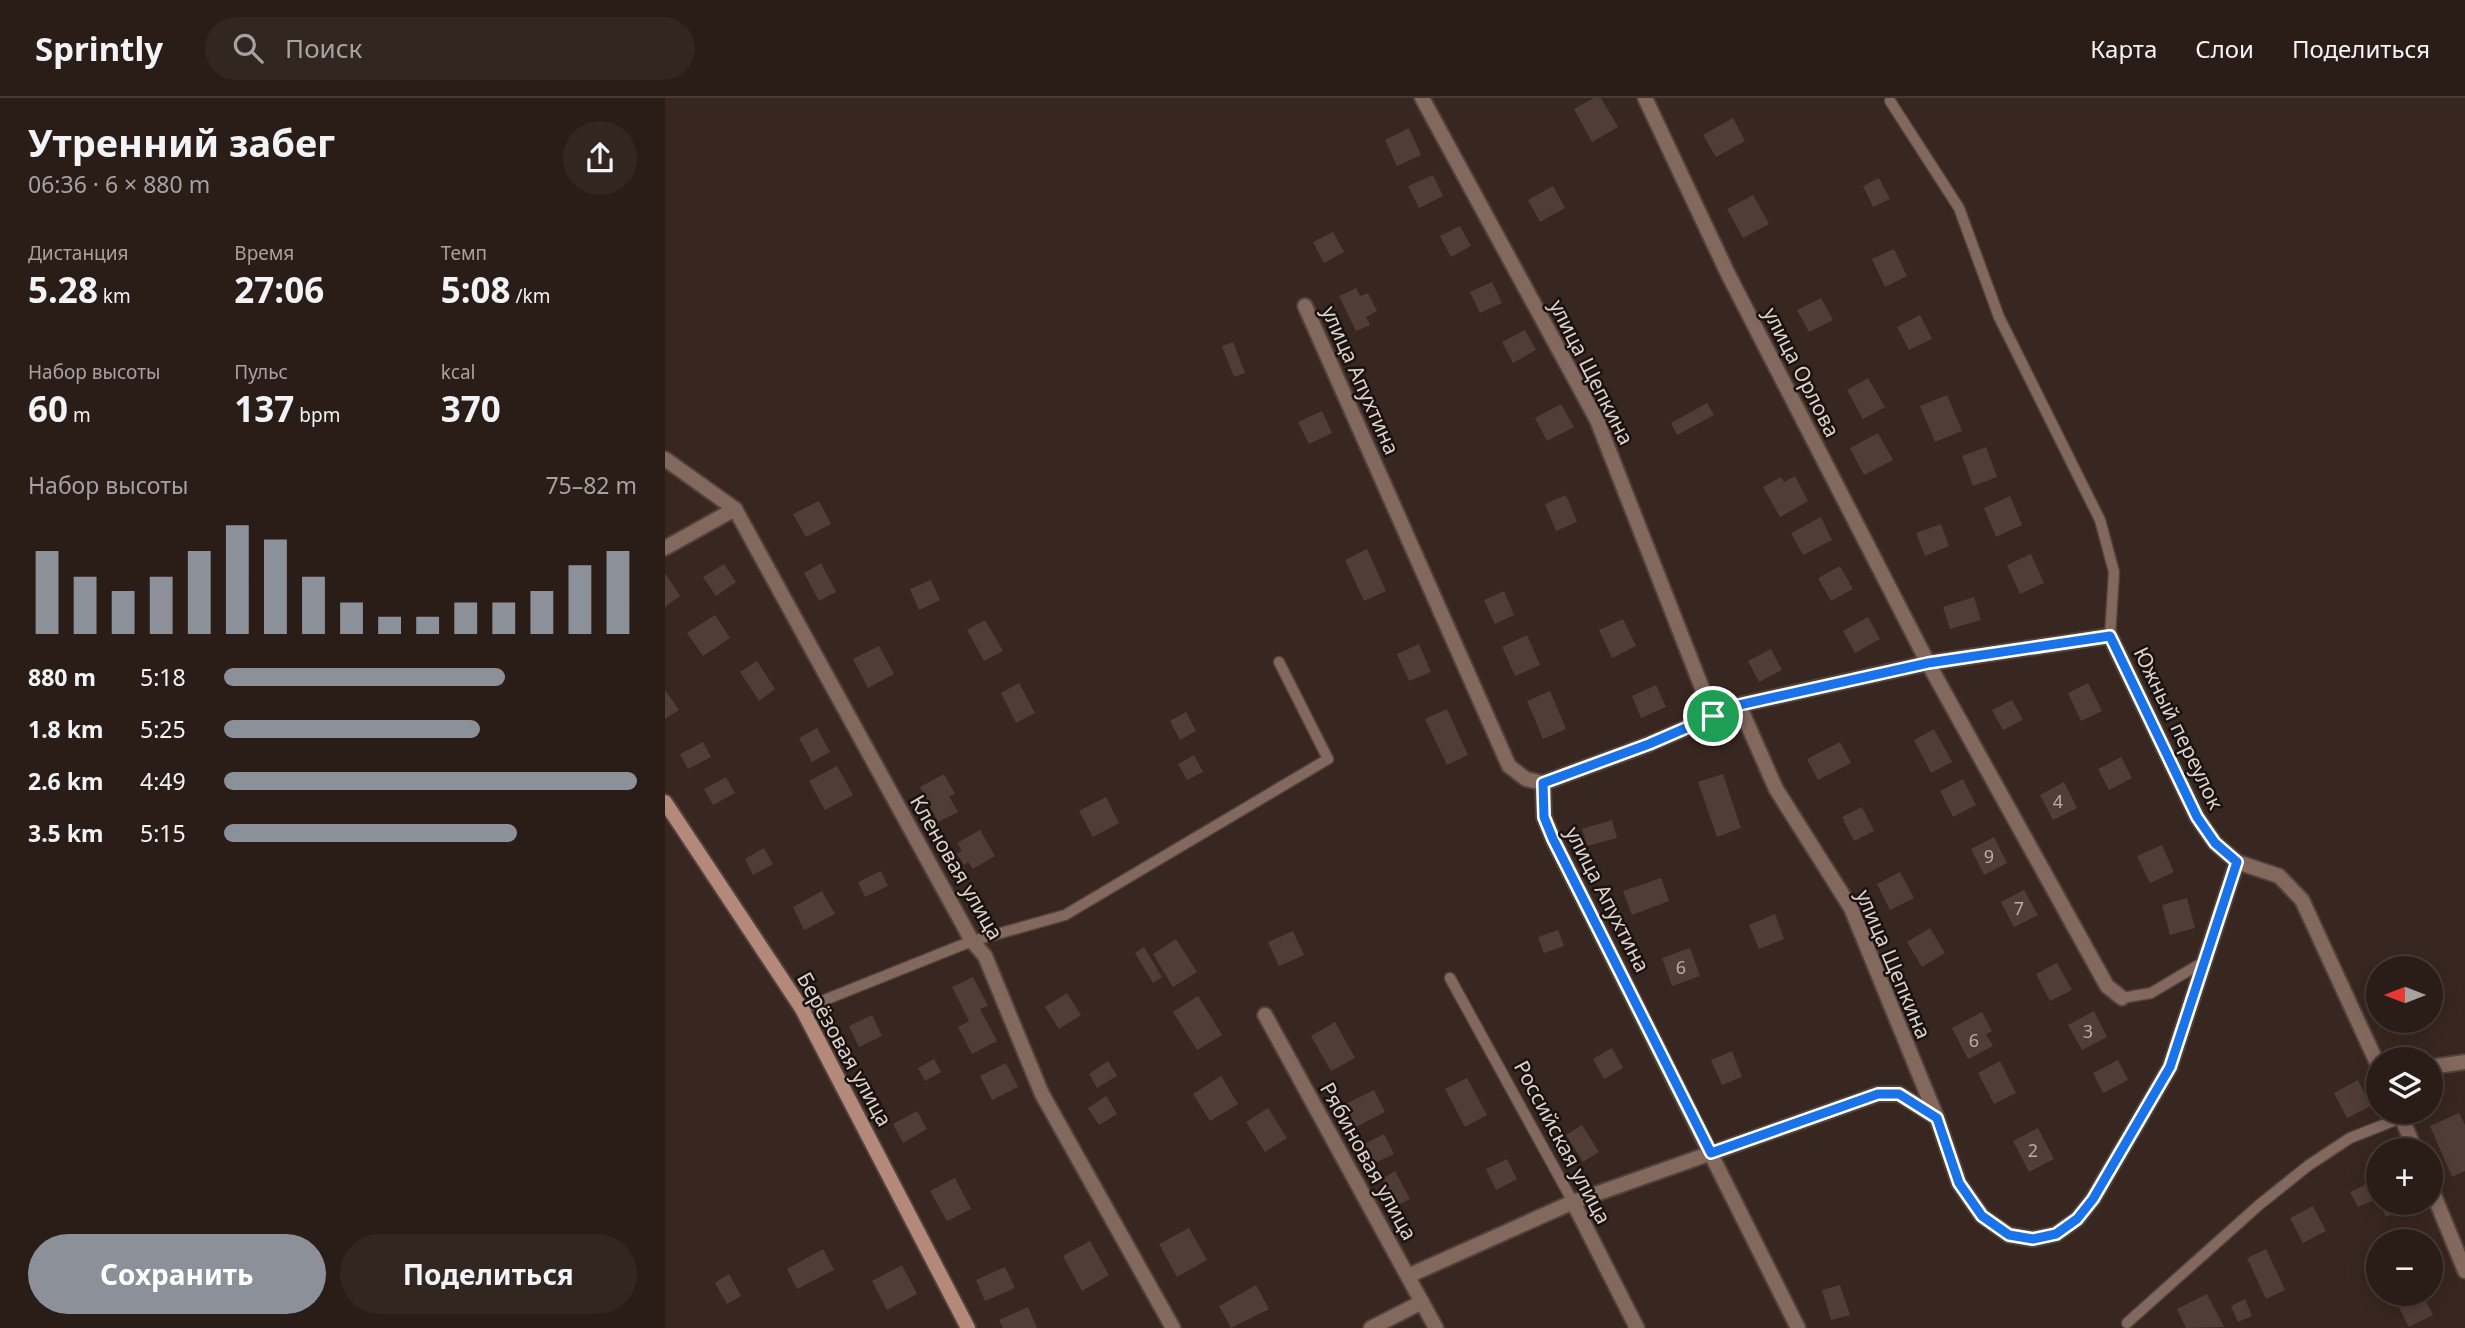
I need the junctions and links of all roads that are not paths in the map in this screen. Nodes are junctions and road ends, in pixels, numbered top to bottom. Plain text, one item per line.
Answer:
1 (1422, 98) edge
2 (1645, 98) edge
3 (1890, 102) dead end
4 (1305, 306) dead end
5 (665, 459) edge
6 (736, 509) junction
7 (665, 548) edge
8 (2110, 636) junction
9 (1279, 662) dead end
10 (1928, 663) junction
11 (1739, 705) junction
12 (1713, 716) junction
13 (1543, 783) junction
14 (665, 802) edge
15 (2237, 862) junction
16 (971, 941) junction
17 (2205, 961) junction
18 (1450, 978) dead end
19 (2122, 998) joint
20 (802, 1009) junction
21 (1265, 1015) dead end
22 (2370, 1047) edge
23 (2465, 1062) edge
24 (2443, 1065) edge
25 (1937, 1118) junction
26 (2379, 1124) edge
27 (1711, 1153) junction
28 (1573, 1202) junction
29 (2442, 1215) edge
30 (2465, 1271) edge
31 (1408, 1276) junction
32 (1422, 1302) junction
33 (2127, 1323) dead end
34 (968, 1328) edge
35 (1173, 1328) edge
36 (1371, 1328) edge
37 (1436, 1328) edge
38 (1637, 1328) edge
39 (1798, 1328) edge

1 - 12 street, улица Щепкина
2 - 10 street, улица Орлова
3 - 8 lane
4 - 13 street, улица Апухтина
5 - 6 street, Кленовая улица
6 - 7 street
6 - 16 street, Кленовая улица
8 - 10 street
8 - 15 street, Южный переулок
9 - 16 lane
10 - 11 street
10 - 19 street, улица Орлова
11 - 12 street
11 - 25 street, улица Щепкина
12 - 13 street
13 - 27 street, улица Апухтина
14 - 20 main road, Берёзовая улица
15 - 17 street
15 - 22 street, Южный переулок
16 - 20 lane
16 - 35 street, Кленовая улица
17 - 19 lane
17 - 25 street, улица Щепкина
18 - 28 lane, Российская улица
20 - 34 main road, Берёзовая улица
21 - 31 street, Рябиновая улица
23 - 24 street
25 - 27 street
26 - 33 lane
27 - 28 street
27 - 39 street, улица Апухтина
28 - 31 street
28 - 38 street, Российская улица
29 - 30 street
31 - 32 street, Рябиновая улица
32 - 36 street
32 - 37 street, Рябиновая улица

